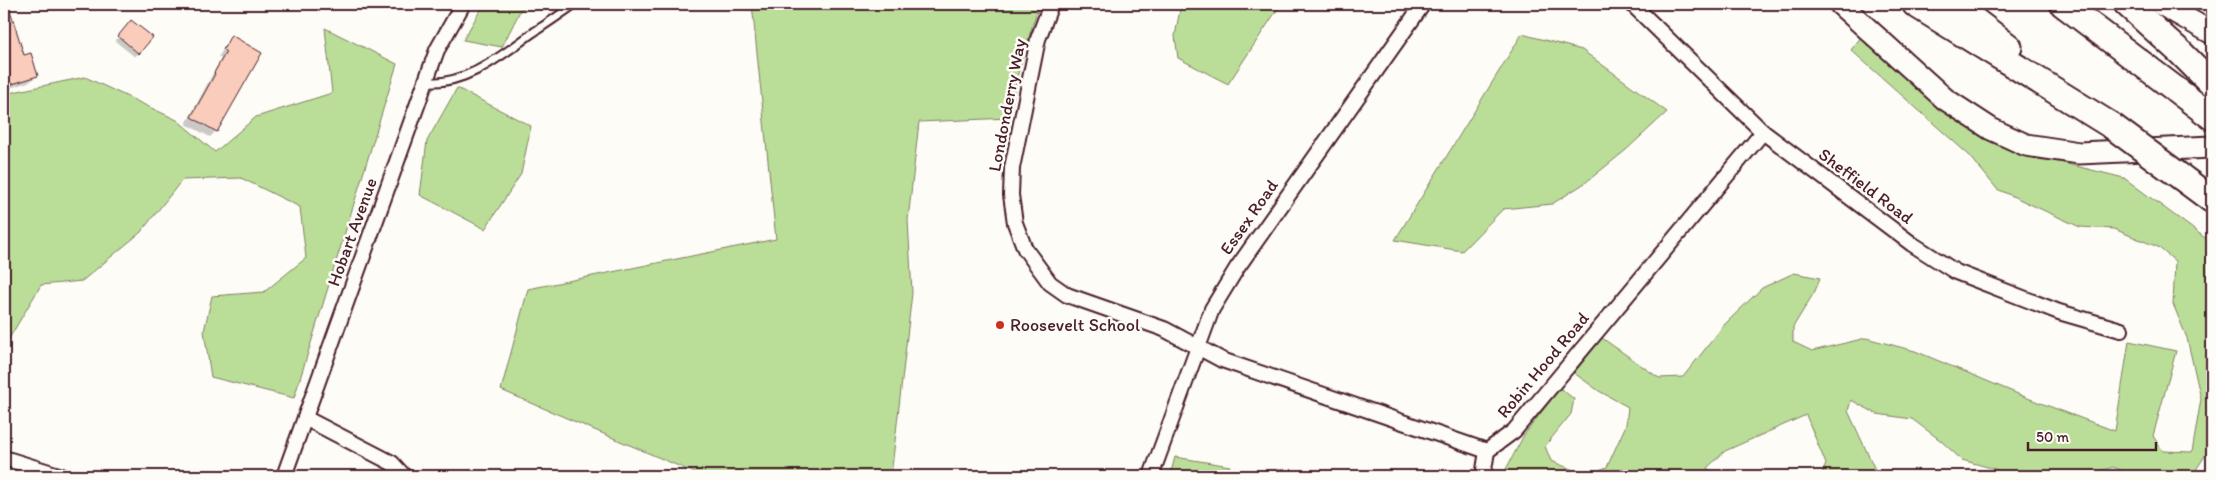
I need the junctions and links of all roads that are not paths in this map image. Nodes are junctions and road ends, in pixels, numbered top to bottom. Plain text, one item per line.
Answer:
1 (463, 4) edge
2 (575, 4) edge
3 (1051, 4) edge
4 (1423, 4) edge
5 (1632, 4) edge
6 (1840, 4) edge
7 (1915, 4) edge
8 (1953, 4) edge
9 (2063, 4) edge
10 (2127, 4) edge
11 (2161, 4) edge
12 (2212, 33) edge
13 (425, 82) junction
14 (2212, 84) edge
15 (2212, 117) edge
16 (2112, 126) junction
17 (1763, 132) junction
18 (2212, 147) edge
19 (2212, 200) edge
20 (2120, 330) dead end
21 (1198, 346) junction
22 (305, 418) junction
23 (1487, 451) junction
24 (4, 458) edge
25 (62, 476) edge
26 (284, 476) edge
27 (404, 476) edge
28 (1151, 476) edge
29 (1483, 476) edge

1 - 13 street, Hobart Avenue
2 - 13 lane
3 - 21 street, Londonderry Way
4 - 21 street, Essex Road
5 - 17 street, Sheffield Road
6 - 18 main road
7 - 16 highway
8 - 16 highway
9 - 15 highway
10 - 14 highway
11 - 12 main road
13 - 22 street, Hobart Avenue
16 - 19 highway, bridge
17 - 20 street, Sheffield Road
17 - 23 street, Robin Hood Road
21 - 23 street
21 - 28 street, Essex Road
22 - 26 street, Hobart Avenue
22 - 27 street
23 - 29 street
24 - 25 street

